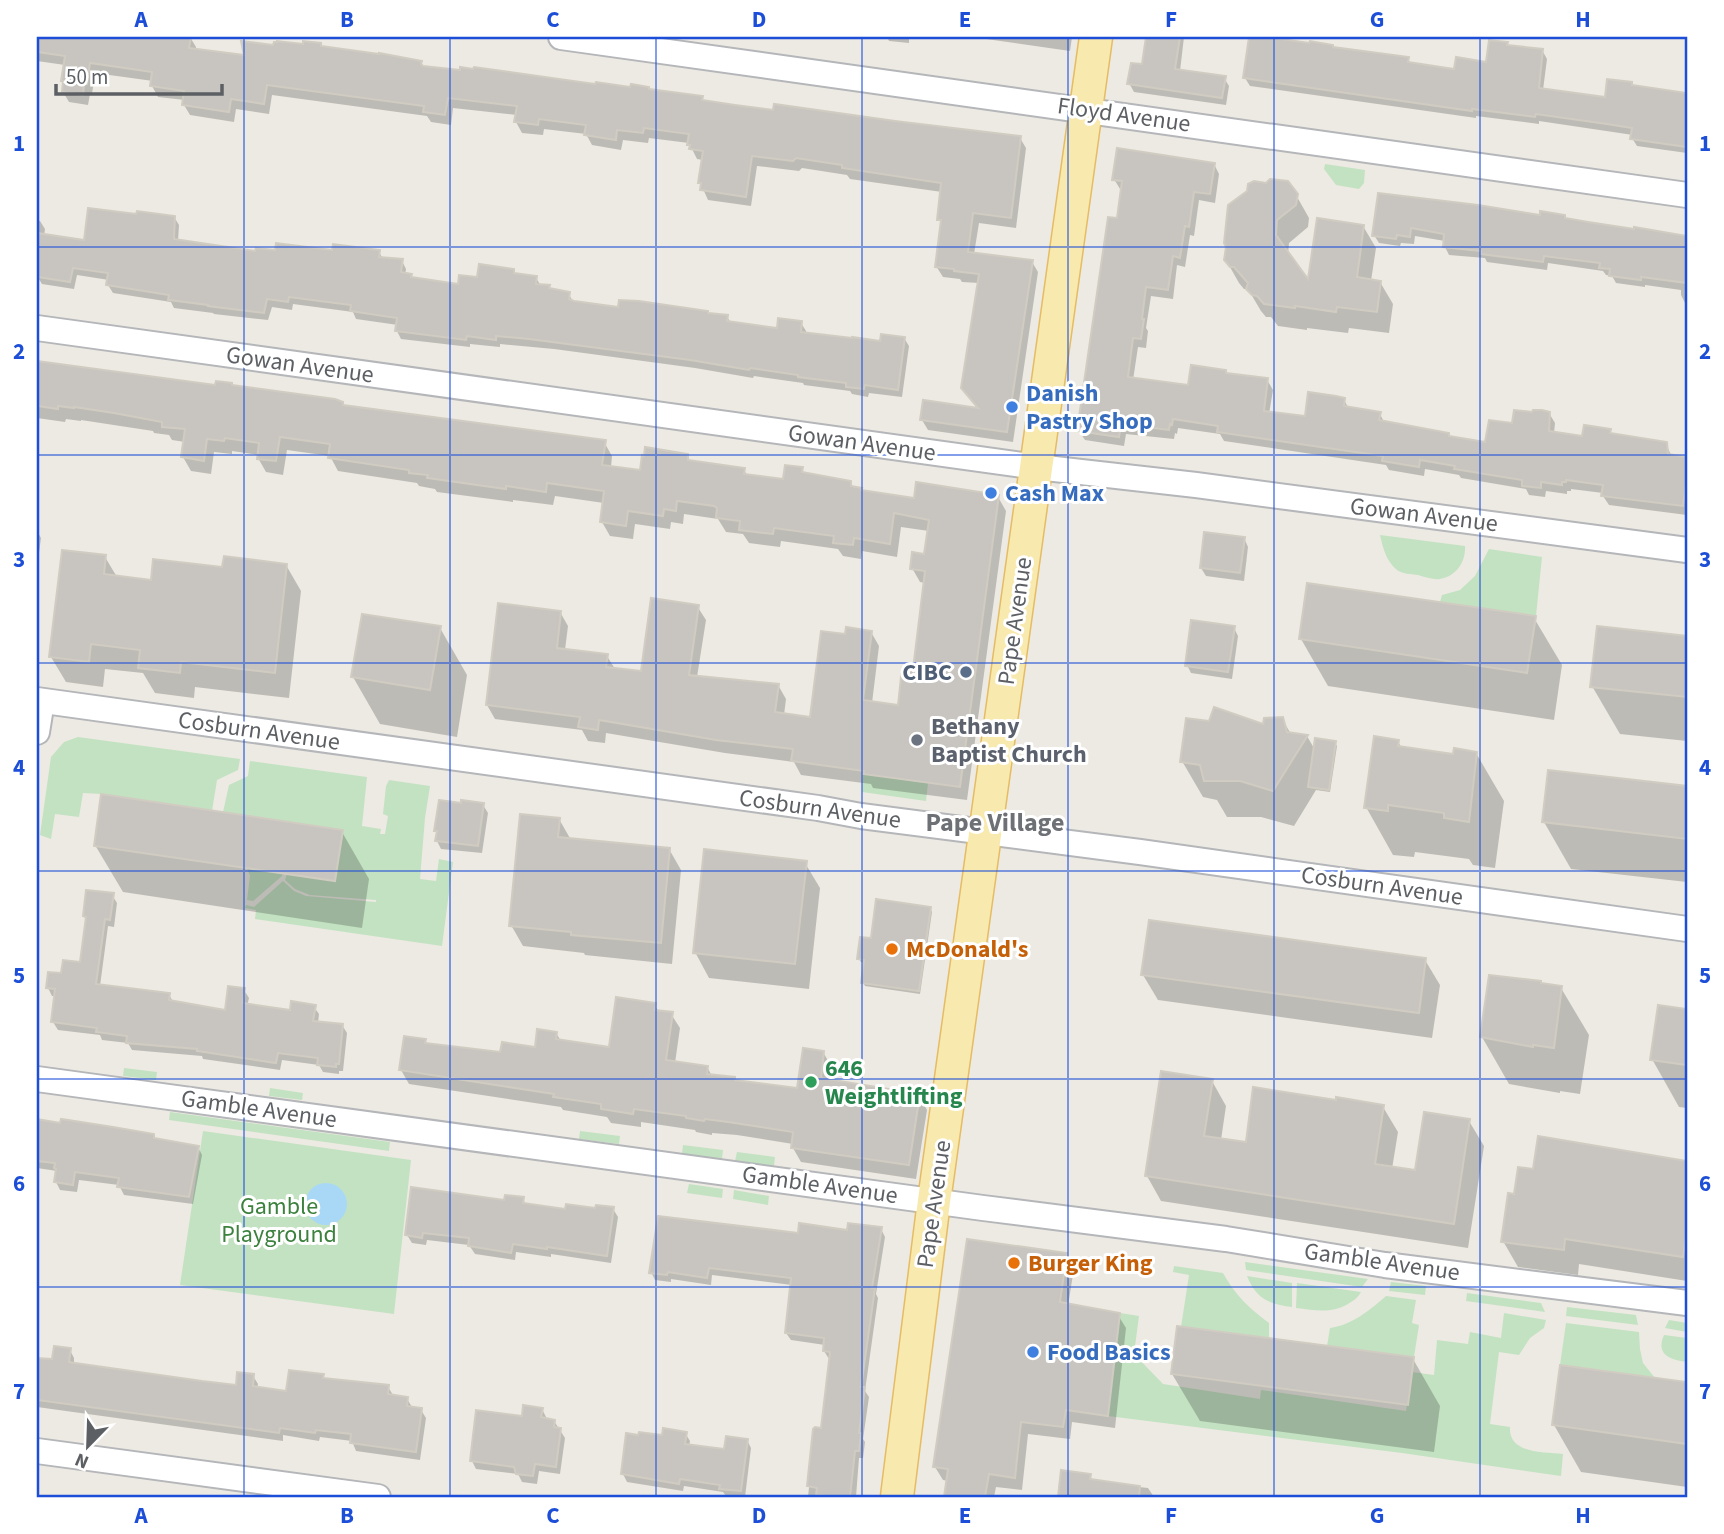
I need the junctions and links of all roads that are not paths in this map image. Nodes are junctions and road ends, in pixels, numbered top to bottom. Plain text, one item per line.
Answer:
1 (561, 37) edge
2 (1096, 37) edge
3 (1086, 111) junction
4 (1687, 195) edge
5 (37, 328) edge
6 (1037, 467) junction
7 (1687, 550) edge
8 (39, 700) edge
9 (37, 732) edge
10 (986, 832) junction
11 (1687, 929) edge
12 (37, 1079) edge
13 (934, 1201) junction
14 (1687, 1303) edge
15 (37, 1451) edge
16 (378, 1497) edge
17 (897, 1497) edge

1 - 3 street, Floyd Avenue
2 - 3 main road, Pape Avenue
3 - 4 street, Floyd Avenue
3 - 6 main road, Pape Avenue
5 - 6 street, Gowan Avenue
6 - 7 street, Gowan Avenue
6 - 10 main road, Pape Avenue
8 - 9 street
8 - 10 street, Cosburn Avenue
10 - 11 street, Cosburn Avenue
10 - 13 main road, Pape Avenue
12 - 13 street, Gamble Avenue
13 - 14 street, Gamble Avenue
13 - 17 main road, Pape Avenue
15 - 16 street

